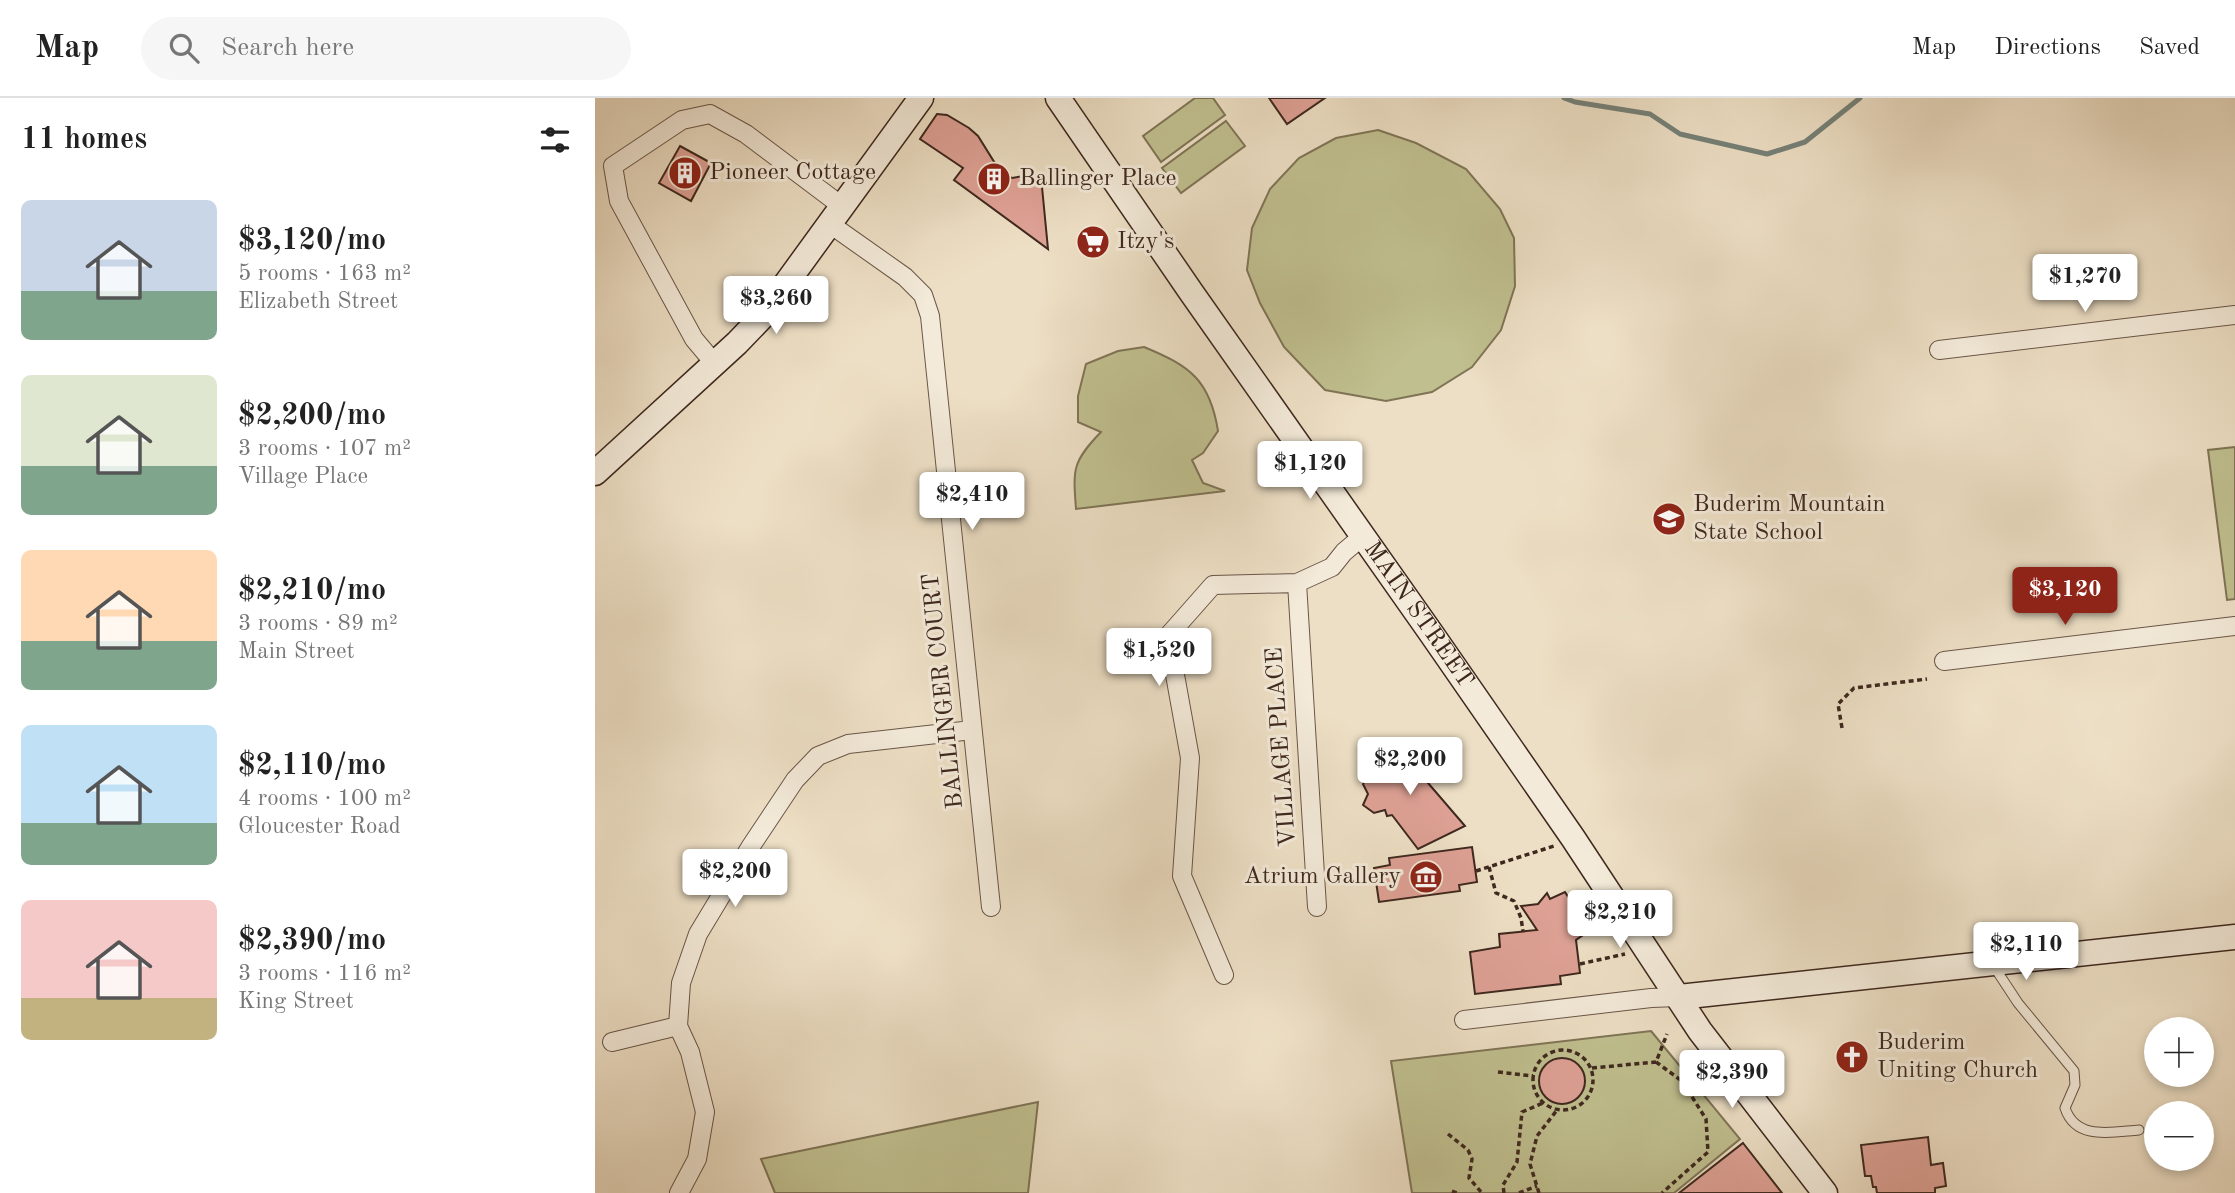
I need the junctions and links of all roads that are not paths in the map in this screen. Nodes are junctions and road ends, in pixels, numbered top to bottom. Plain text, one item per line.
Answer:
1 (921, 98) edge
2 (1058, 98) edge
3 (836, 215) junction
4 (2235, 315) edge
5 (1939, 350) dead end
6 (715, 364) junction
7 (595, 473) edge
8 (1363, 536) junction
9 (1297, 583) junction
10 (2235, 626) edge
11 (1944, 660) dead end
12 (972, 730) junction
13 (991, 907) dead end
14 (1317, 907) dead end
15 (2235, 937) edge
16 (1991, 963) junction
17 (1224, 975) dead end
18 (1679, 998) junction
19 (1464, 1020) dead end
20 (678, 1026) junction
21 (612, 1042) dead end
22 (2139, 1129) dead end
23 (679, 1193) edge
24 (1825, 1193) edge

1 - 3 main road
2 - 8 main road, MAIN STREET
3 - 6 main road
3 - 6 street, BALLINGER COURT
3 - 12 street, BALLINGER COURT
4 - 5 street
6 - 7 main road
8 - 9 street
8 - 18 main road, MAIN STREET
9 - 14 street, VILLAGE PLACE
9 - 17 street
10 - 11 street
12 - 13 street, BALLINGER COURT
12 - 20 street
15 - 16 main road
16 - 18 main road
16 - 22 lane
18 - 19 street
18 - 24 main road, MAIN STREET
20 - 21 street
20 - 23 street

